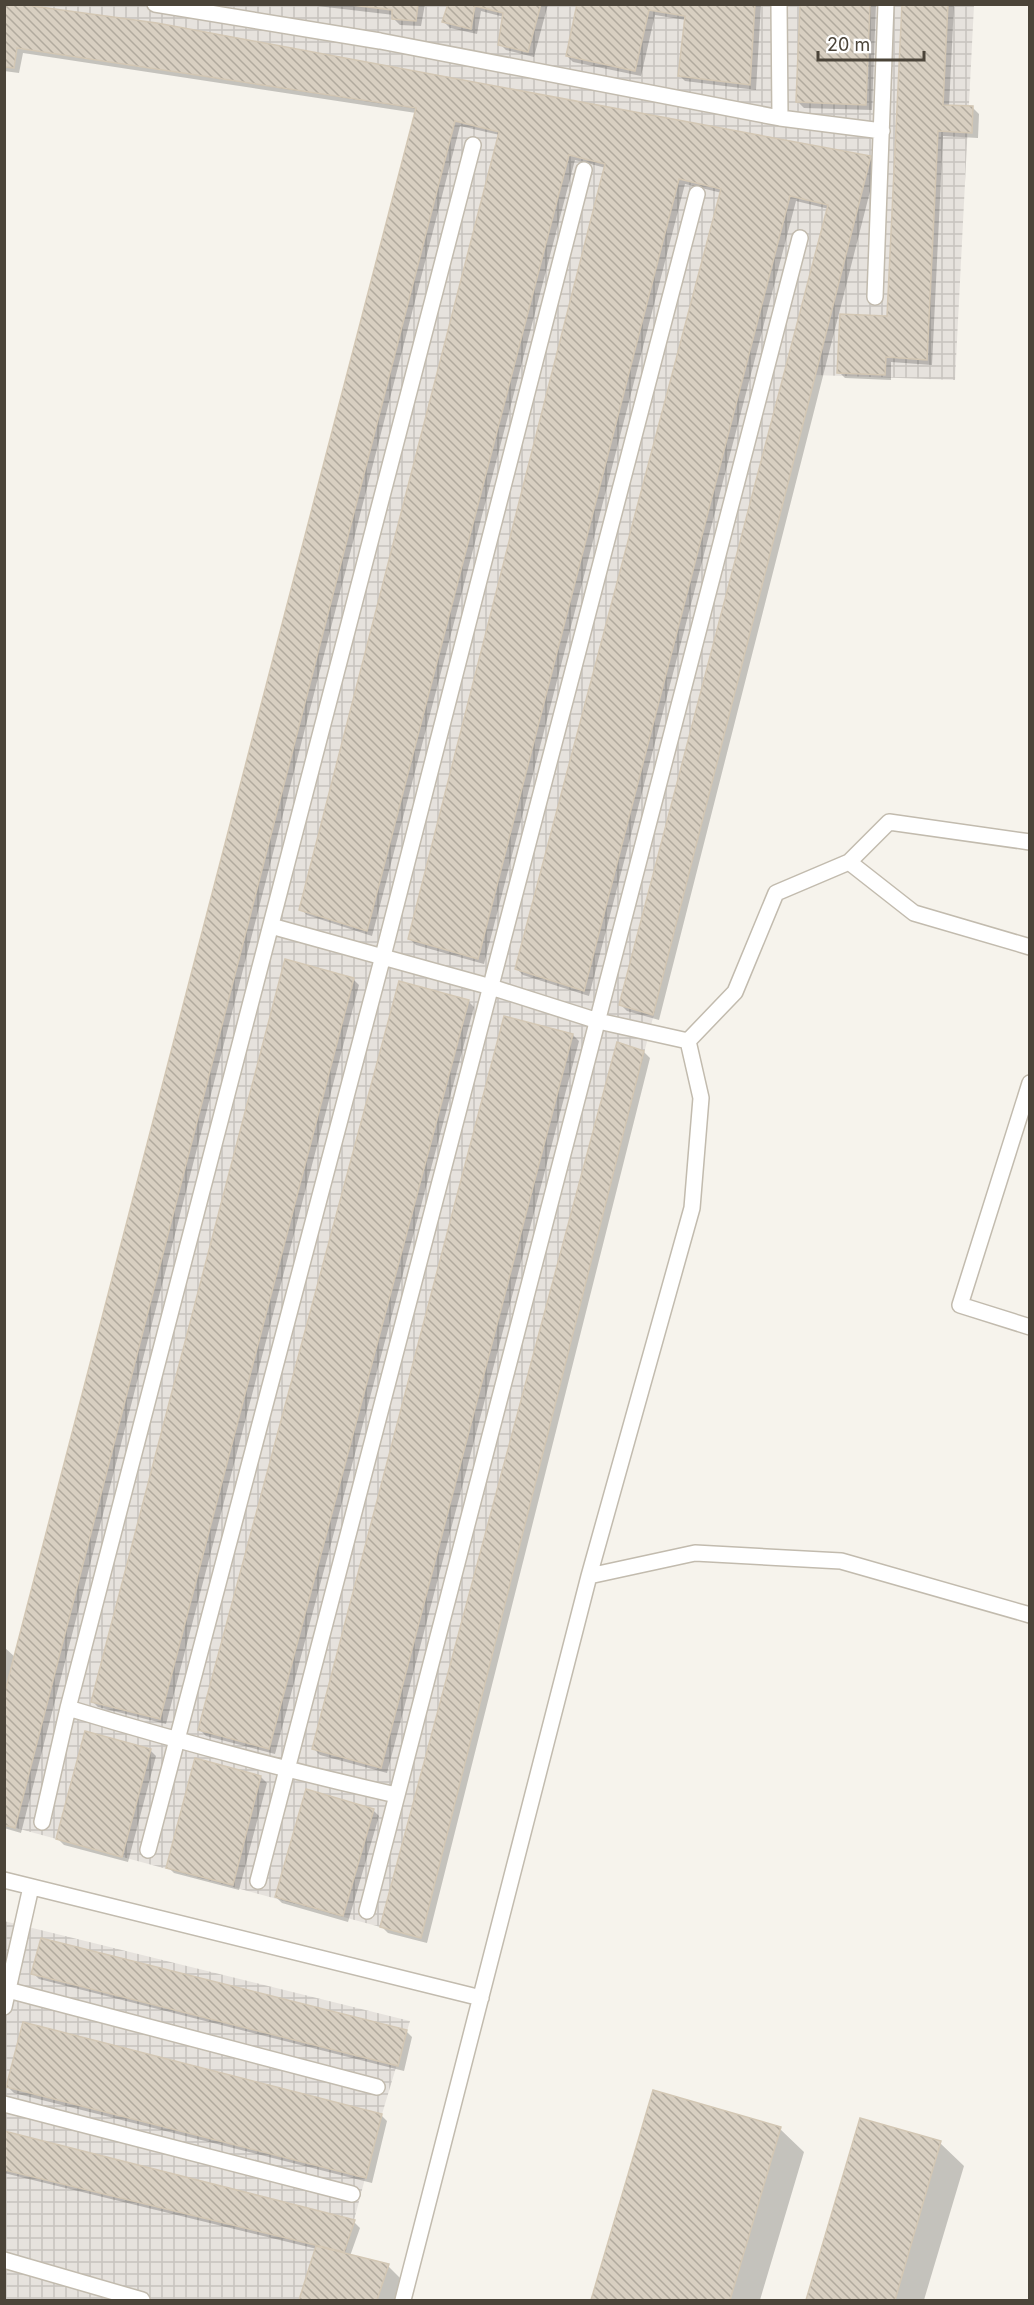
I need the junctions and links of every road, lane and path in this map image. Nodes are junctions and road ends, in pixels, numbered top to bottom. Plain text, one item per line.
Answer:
1 (155, 4) edge
2 (779, 4) edge
3 (886, 4) edge
4 (780, 118) junction
5 (882, 131) junction
6 (473, 145) dead end
7 (584, 170) dead end
8 (697, 194) dead end
9 (800, 238) dead end
10 (875, 297) dead end
11 (1029, 842) edge
12 (849, 862) junction
13 (270, 926) junction
14 (1029, 947) edge
15 (383, 956) junction
16 (491, 987) junction
17 (598, 1021) junction
18 (688, 1041) junction
19 (1029, 1083) edge
20 (1029, 1327) edge
21 (589, 1576) junction
22 (1029, 1616) edge
23 (68, 1708) junction
24 (177, 1740) junction
25 (287, 1770) junction
26 (396, 1795) junction
27 (42, 1822) dead end
28 (148, 1850) dead end
29 (4, 1880) edge
30 (258, 1881) dead end
31 (31, 1887) junction
32 (367, 1911) dead end
33 (7, 1990) edge
34 (481, 1998) junction
35 (4, 2007) edge
36 (376, 2087) dead end
37 (4, 2104) edge
38 (352, 2194) dead end
39 (4, 2260) edge
40 (142, 2301) edge
41 (403, 2301) edge

1 - 4 lane
2 - 4 lane
3 - 5 lane
4 - 5 lane
5 - 10 lane
6 - 13 lane
7 - 15 lane
8 - 16 lane
9 - 17 lane
11 - 12 lane
12 - 14 lane
12 - 18 lane
13 - 15 lane
13 - 23 lane
15 - 16 lane
15 - 24 lane
16 - 17 lane
16 - 25 lane
17 - 18 lane
17 - 26 lane
18 - 21 lane
19 - 20 lane
21 - 22 lane
21 - 34 lane
23 - 24 lane
23 - 27 lane
24 - 25 lane
24 - 28 lane
25 - 26 lane
25 - 30 lane
26 - 32 lane
29 - 31 lane
31 - 33 lane
31 - 34 lane
33 - 35 lane
33 - 36 lane
34 - 41 lane
37 - 38 lane
39 - 40 lane

